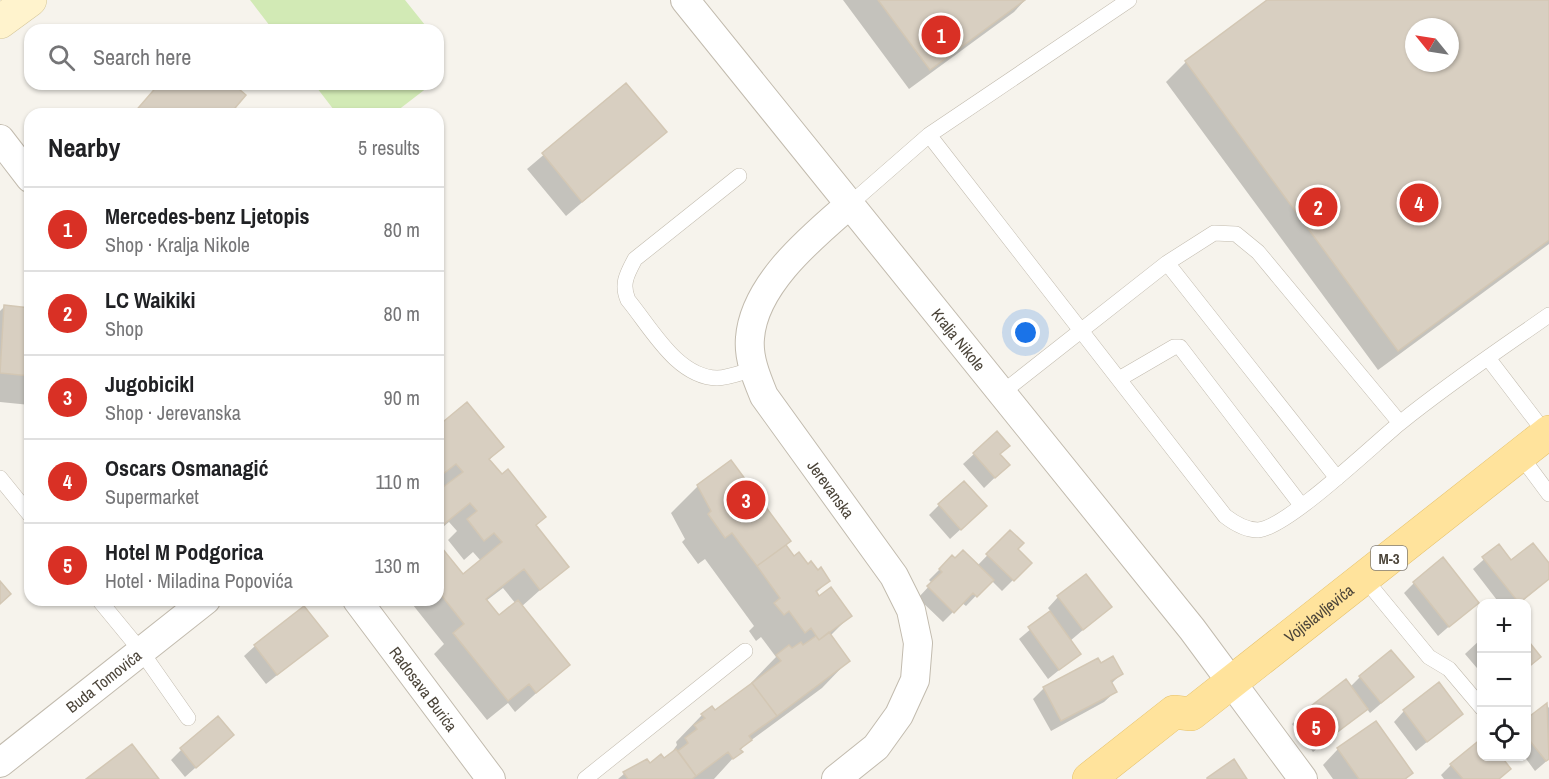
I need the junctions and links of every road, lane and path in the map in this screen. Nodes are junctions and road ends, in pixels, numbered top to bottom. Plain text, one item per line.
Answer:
1 (30, 0) edge
2 (685, 0) edge
3 (1129, 0) edge
4 (0, 21) edge
5 (929, 135) junction
6 (0, 139) edge
7 (24, 170) edge
8 (739, 176) dead end
9 (850, 204) junction
10 (1167, 263) junction
11 (1549, 315) edge
12 (1081, 329) junction
13 (1488, 358) junction
14 (754, 369) junction
15 (1119, 379) junction
16 (1003, 392) junction
17 (1401, 423) junction
18 (1548, 433) edge
19 (1520, 455) junction
20 (1337, 477) junction
21 (0, 478) edge
22 (1549, 494) edge
23 (1301, 505) junction
24 (24, 508) edge
25 (1364, 578) junction
26 (109, 606) edge
27 (198, 606) edge
28 (361, 606) edge
29 (141, 651) junction
30 (745, 651) dead end
31 (1232, 682) junction
32 (1481, 707) edge
33 (188, 718) dead end
34 (0, 763) edge
35 (491, 779) edge
36 (585, 779) edge
37 (836, 779) edge
38 (1089, 779) edge
39 (1303, 779) edge

1 - 4 street
2 - 9 street, Kralja Nikole
3 - 5 lane
5 - 9 lane
5 - 12 lane
6 - 7 street
8 - 14 lane
9 - 14 street, Jerevanska
9 - 16 street, Kralja Nikole
10 - 12 lane
10 - 17 lane
10 - 20 lane
11 - 13 lane
12 - 15 lane
12 - 16 lane
13 - 17 lane
13 - 18 lane
14 - 37 street, Jerevanska
15 - 23 lane
15 - 23 lane
16 - 31 street, Kralja Nikole
17 - 20 lane
18 - 19 main road, Vojislavljevića / M-3
19 - 22 lane
19 - 25 main road, Vojislavljevića / M-3
20 - 23 lane
21 - 24 lane
25 - 31 main road, Vojislavljevića / M-3
25 - 32 lane
26 - 29 lane
27 - 29 street, Buda Tomovića
28 - 35 street, Radosava Burića
29 - 33 lane
29 - 34 street, Buda Tomovića
30 - 36 lane
31 - 38 main road, Vojislavljevića / M-3
31 - 39 street, Kralja Nikole

